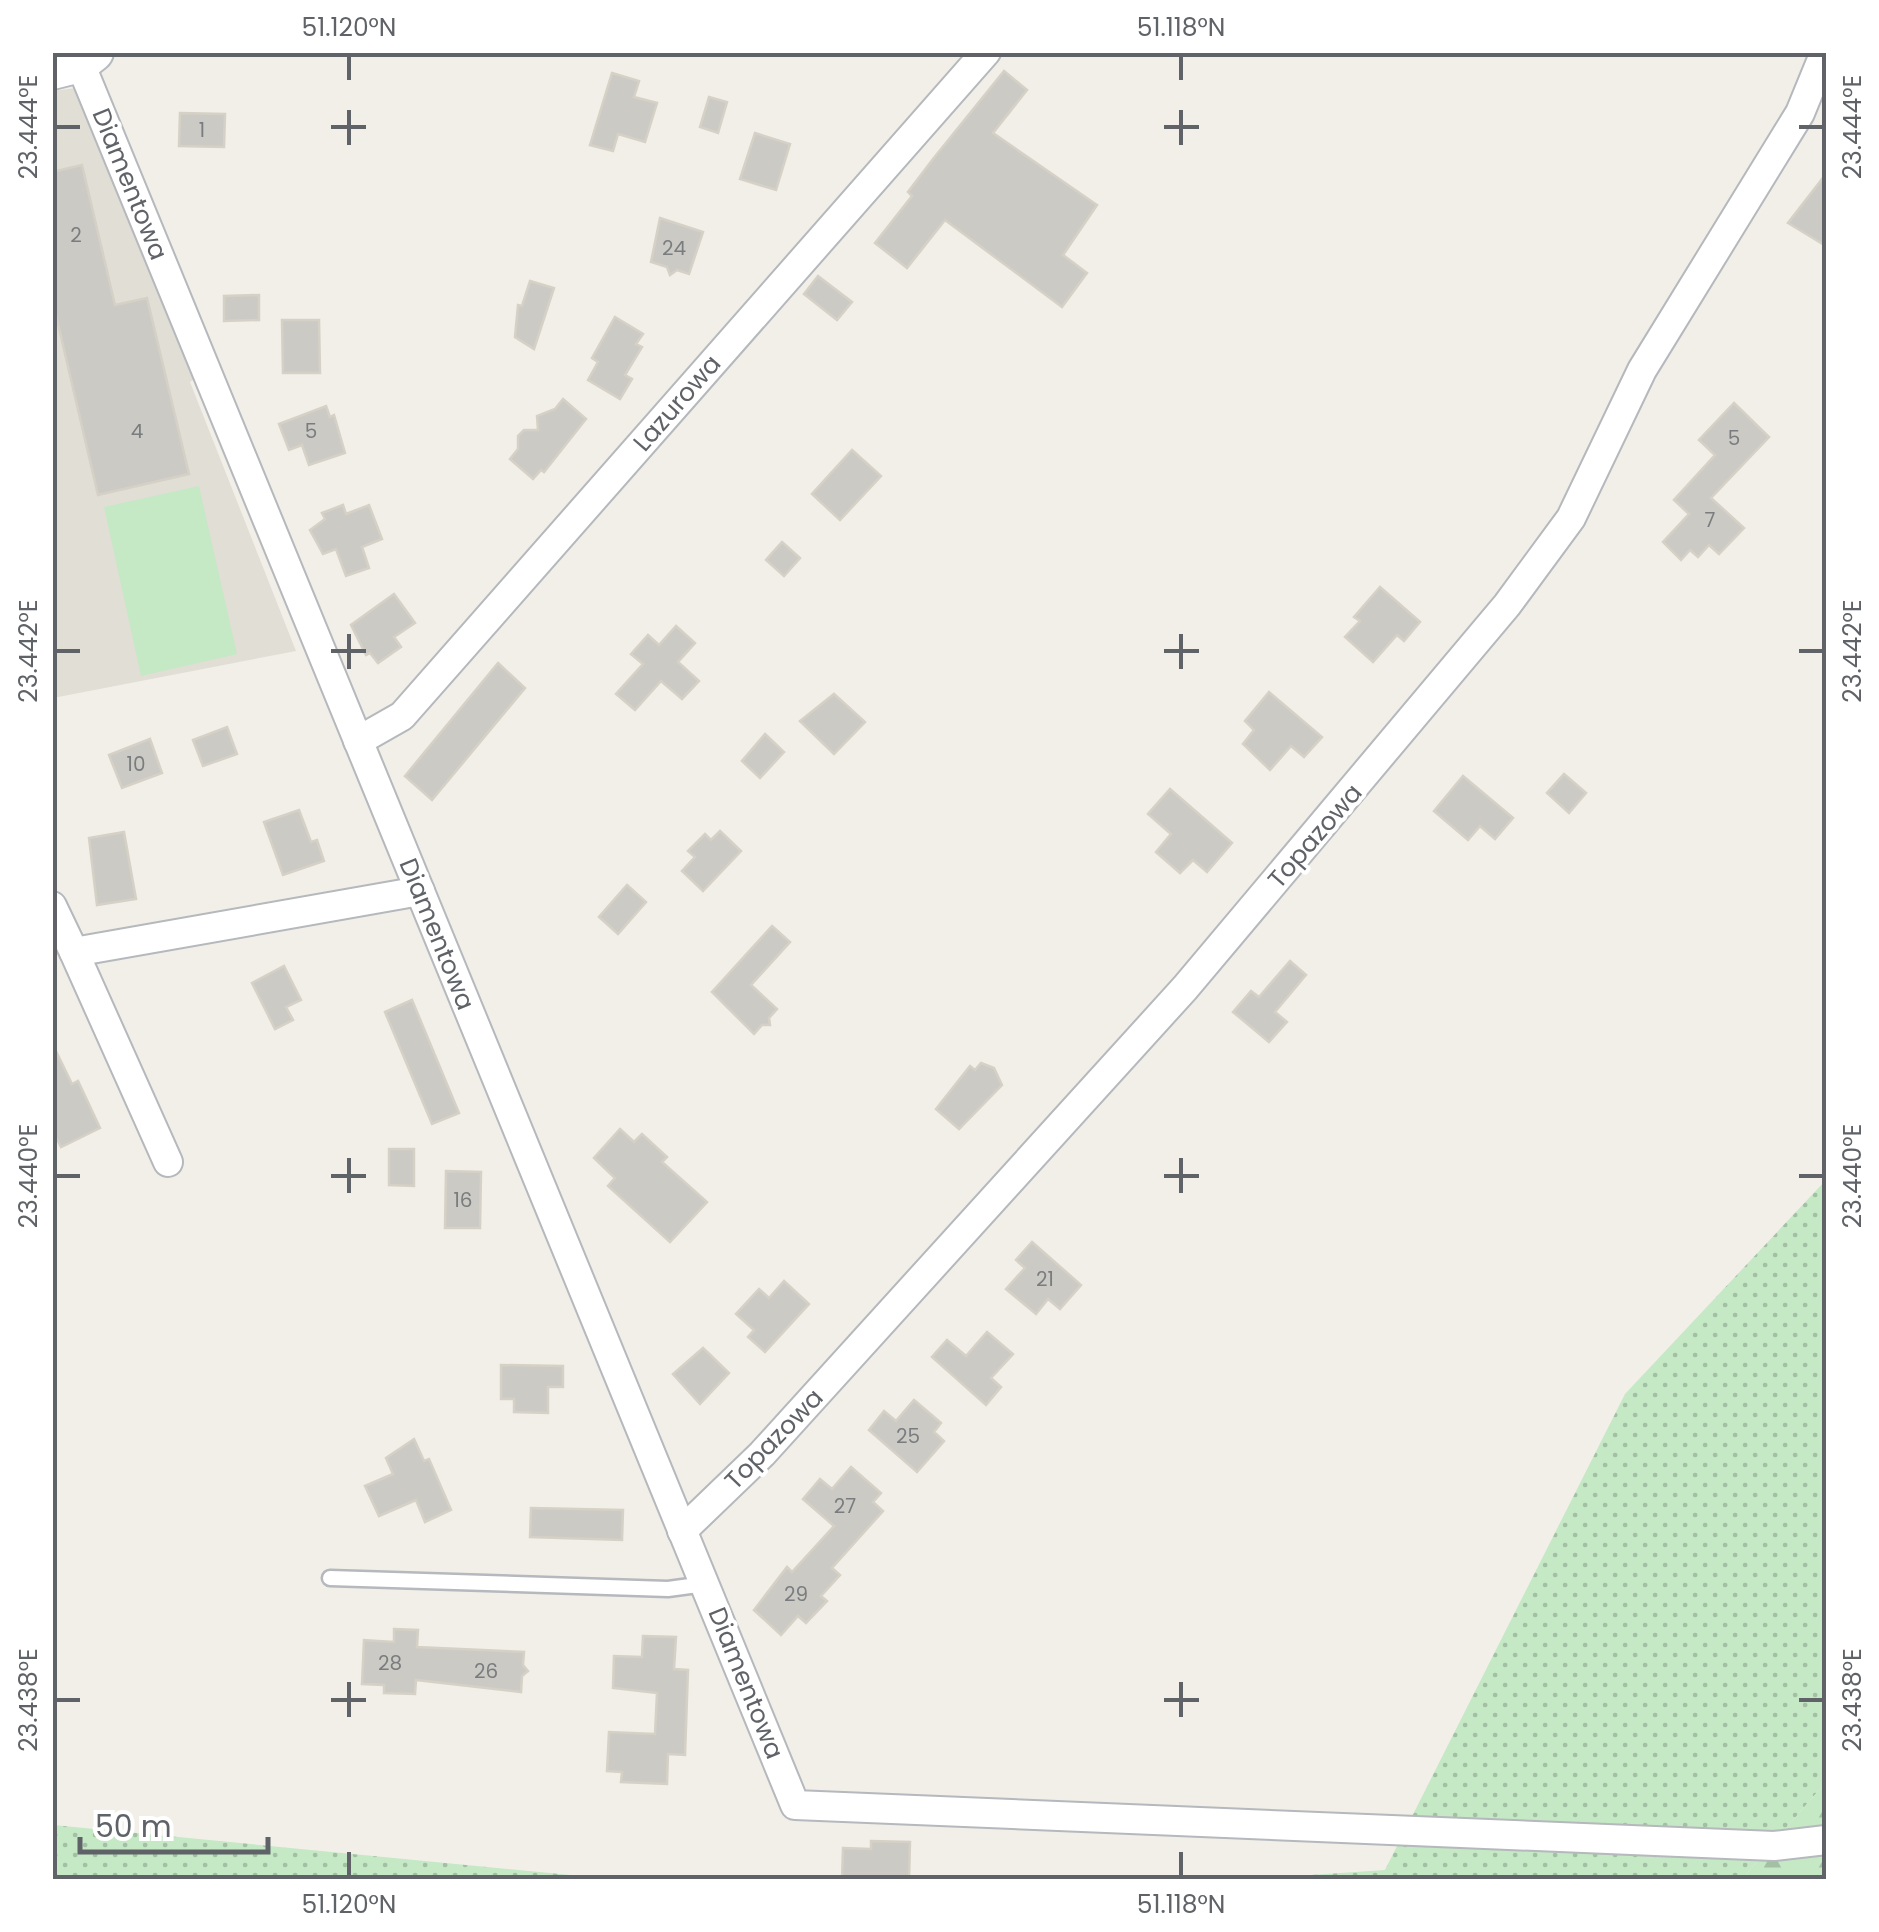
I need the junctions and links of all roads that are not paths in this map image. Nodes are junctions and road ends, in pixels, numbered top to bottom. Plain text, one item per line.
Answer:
1 (986, 52) edge
2 (1825, 52) edge
3 (76, 62) edge
4 (358, 740) junction
5 (420, 891) junction
6 (52, 906) edge
7 (74, 952) junction
8 (168, 1162) dead end
9 (682, 1531) junction
10 (330, 1578) dead end
11 (706, 1584) junction
12 (1826, 1840) edge

1 - 4 street, Lazurowa
2 - 9 street, Topazowa
3 - 4 street, Diamentowa
4 - 5 street, Diamentowa
5 - 7 street
5 - 9 street, Diamentowa
6 - 7 street
7 - 8 street
9 - 11 street, Diamentowa
10 - 11 lane
11 - 12 street, Diamentowa

